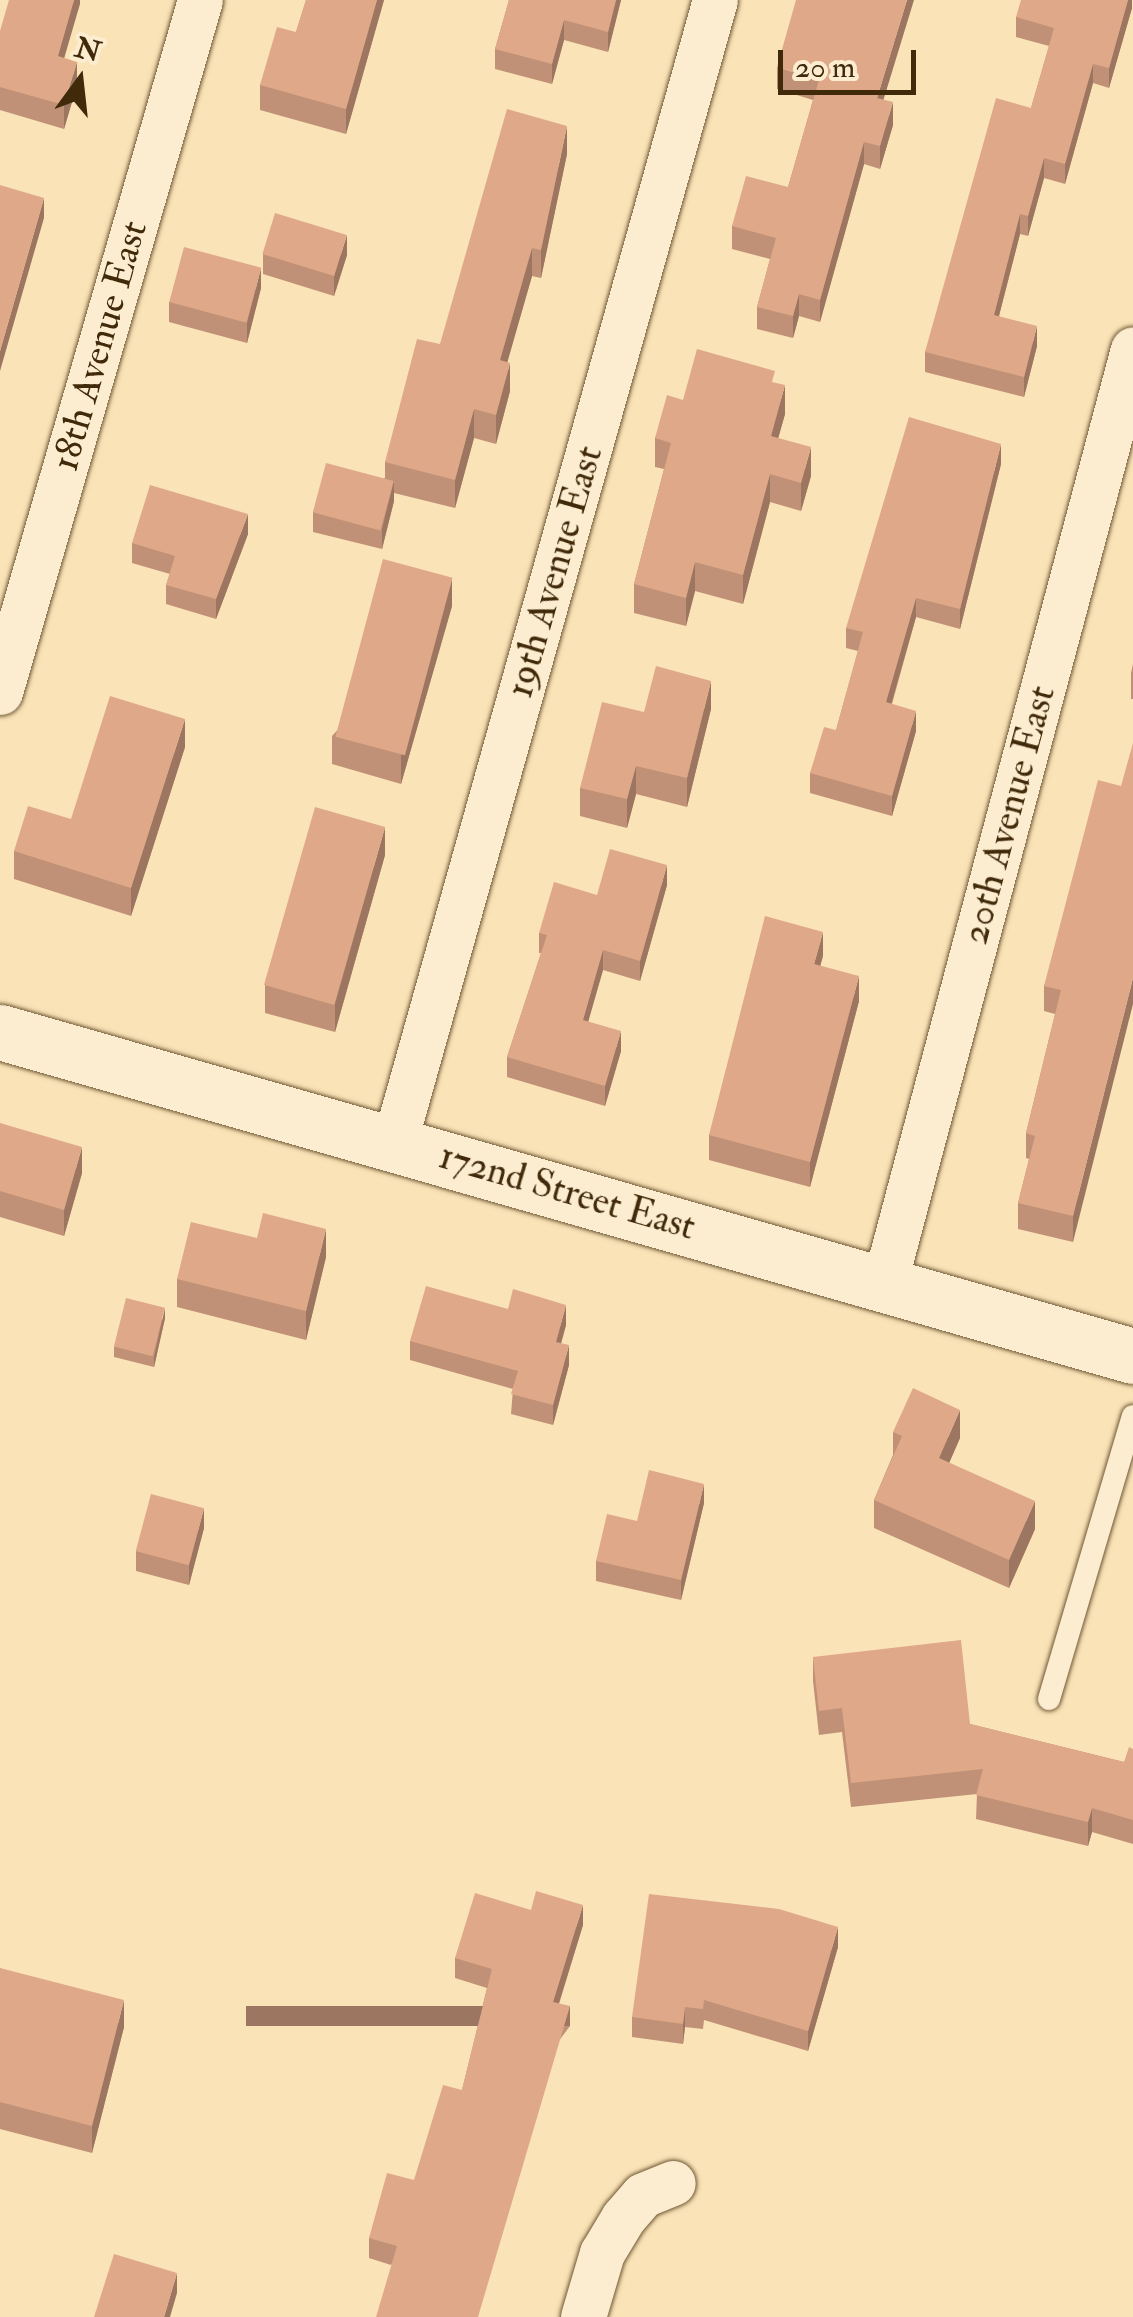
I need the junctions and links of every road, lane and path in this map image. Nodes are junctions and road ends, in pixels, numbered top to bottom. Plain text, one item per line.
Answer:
1 (200, 0) edge
2 (715, 0) edge
3 (1133, 349) edge
4 (0, 692) edge
5 (0, 1032) edge
6 (394, 1144) junction
7 (886, 1281) junction
8 (1133, 1356) edge
9 (1133, 1416) edge
10 (1049, 1699) dead end
11 (673, 2183) dead end
12 (584, 2317) edge

1 - 4 street, 18th Avenue East
2 - 6 street, 19th Avenue East
3 - 7 street, 20th Avenue East
5 - 6 street, 172nd Street East
6 - 7 street, 172nd Street East
7 - 8 street, 172nd Street East
9 - 10 lane
11 - 12 street

